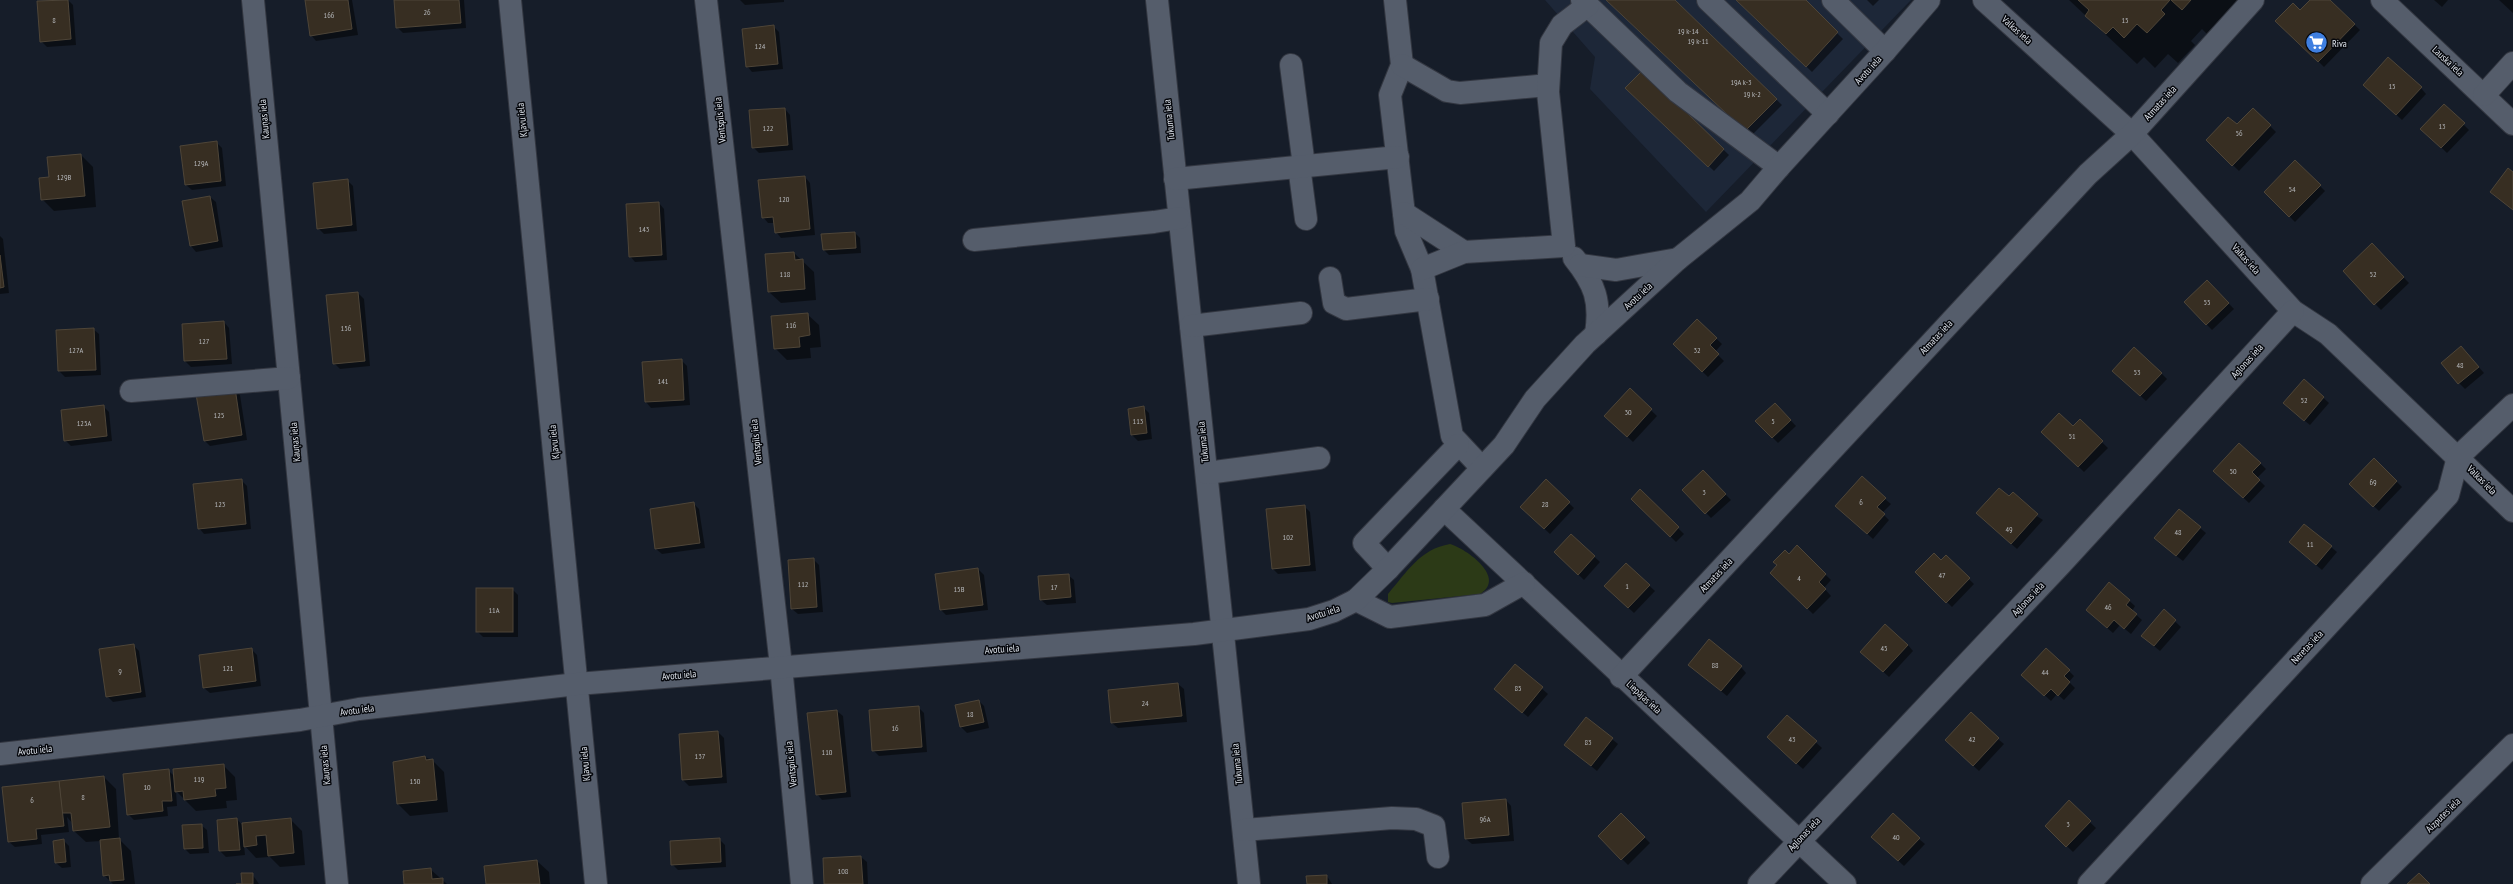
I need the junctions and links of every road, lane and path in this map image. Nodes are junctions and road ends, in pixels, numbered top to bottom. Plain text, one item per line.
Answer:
1 (252, 0) edge
2 (510, 0) edge
3 (706, 0) edge
4 (1157, 0) edge
5 (1395, 0) edge
6 (1708, 0) edge
7 (1833, 0) edge
8 (1929, 0) edge
9 (1984, 0) edge
10 (2253, 0) edge
11 (2382, 0) edge
12 (1585, 3) edge
13 (1885, 51) junction
14 (2513, 63) edge
15 (1291, 65) dead end
16 (1402, 65) junction
17 (1548, 85) junction
18 (2484, 95) junction
19 (1828, 114) junction
20 (2513, 124) edge
21 (2132, 134) junction
22 (1398, 157) junction
23 (1302, 166) junction
24 (1779, 167) junction
25 (1175, 179) junction
26 (1404, 213) junction
27 (1179, 218) junction
28 (1306, 219) dead end
29 (974, 240) dead end
30 (1564, 246) junction
31 (1464, 252) junction
32 (1678, 259) junction
33 (1580, 266) junction
34 (1422, 269) junction
35 (1330, 278) dead end
36 (1428, 299) junction
37 (2293, 311) junction
38 (1301, 314) dead end
39 (1191, 326) junction
40 (1596, 334) junction
41 (289, 378) junction
42 (131, 391) dead end
43 (2513, 405) edge
44 (1458, 444) junction
45 (2458, 457) junction
46 (1319, 458) dead end
47 (1482, 468) junction
48 (1207, 473) junction
49 (1444, 509) junction
50 (2513, 511) edge
51 (1388, 569) junction
52 (1524, 583) junction
53 (1356, 600) junction
54 (1223, 630) junction
55 (781, 666) junction
56 (1621, 676) junction
57 (577, 684) junction
58 (321, 716) junction
59 (2513, 745) edge
60 (0, 754) edge
61 (1244, 830) junction
62 (1798, 840) junction
63 (1438, 857) dead end
64 (337, 884) edge
65 (596, 884) edge
66 (802, 884) edge
67 (1249, 884) edge
68 (1758, 884) edge
69 (1846, 884) edge
70 (2088, 884) edge
71 (2372, 884) edge

1 - 41 street, Kauņas iela
2 - 57 street, Kļavu iela
3 - 55 street, Ventspils iela
4 - 25 street, Tukuma iela
5 - 16 street
6 - 19 street
7 - 13 street
8 - 13 street, Avotu iela
9 - 21 street, Valkas iela
10 - 21 street, Atmatas iela
11 - 18 street, Lauska iela
12 - 17 street
12 - 24 street
13 - 19 street, Avotu iela
14 - 18 street
15 - 23 street
16 - 17 street
16 - 22 street
17 - 30 street
18 - 20 street, Lauska iela
19 - 24 street, Avotu iela
21 - 37 street, Valkas iela
21 - 56 street, Atmatas iela
22 - 23 street
22 - 26 street
23 - 25 street
23 - 28 street
24 - 32 street, Avotu iela
25 - 27 street, Tukuma iela
26 - 31 street
26 - 34 street
27 - 29 street
27 - 39 street, Tukuma iela
30 - 31 street
30 - 33 street
31 - 34 street
32 - 33 street
32 - 40 street, Avotu iela
33 - 40 street
34 - 36 street
35 - 36 street
36 - 44 street
37 - 45 street, Valkas iela
37 - 62 street, Aglonas iela
38 - 39 street
39 - 48 street, Tukuma iela
40 - 47 street, Avotu iela
41 - 42 street
41 - 58 street, Kauņas iela
43 - 45 street
44 - 47 street
44 - 51 street
45 - 50 street, Valkas iela
45 - 70 street, Neretas iela
46 - 48 street
47 - 49 street, Avotu iela
48 - 54 street, Tukuma iela
49 - 51 street, Avotu iela
49 - 52 street, Liepājas iela
51 - 53 street, Avotu iela
52 - 53 street
52 - 56 street, Liepājas iela
53 - 54 street, Avotu iela
54 - 55 street, Avotu iela
54 - 61 street, Tukuma iela
55 - 57 street, Avotu iela
55 - 66 street, Ventspils iela
56 - 62 street, Liepājas iela
57 - 58 street, Avotu iela
57 - 65 street, Kļavu iela
58 - 60 street, Avotu iela
58 - 64 street, Kauņas iela
59 - 71 street, Aizputes iela
61 - 63 street
61 - 67 street, Tukuma iela
62 - 68 street, Aglonas iela
62 - 69 street, Liepājas iela

